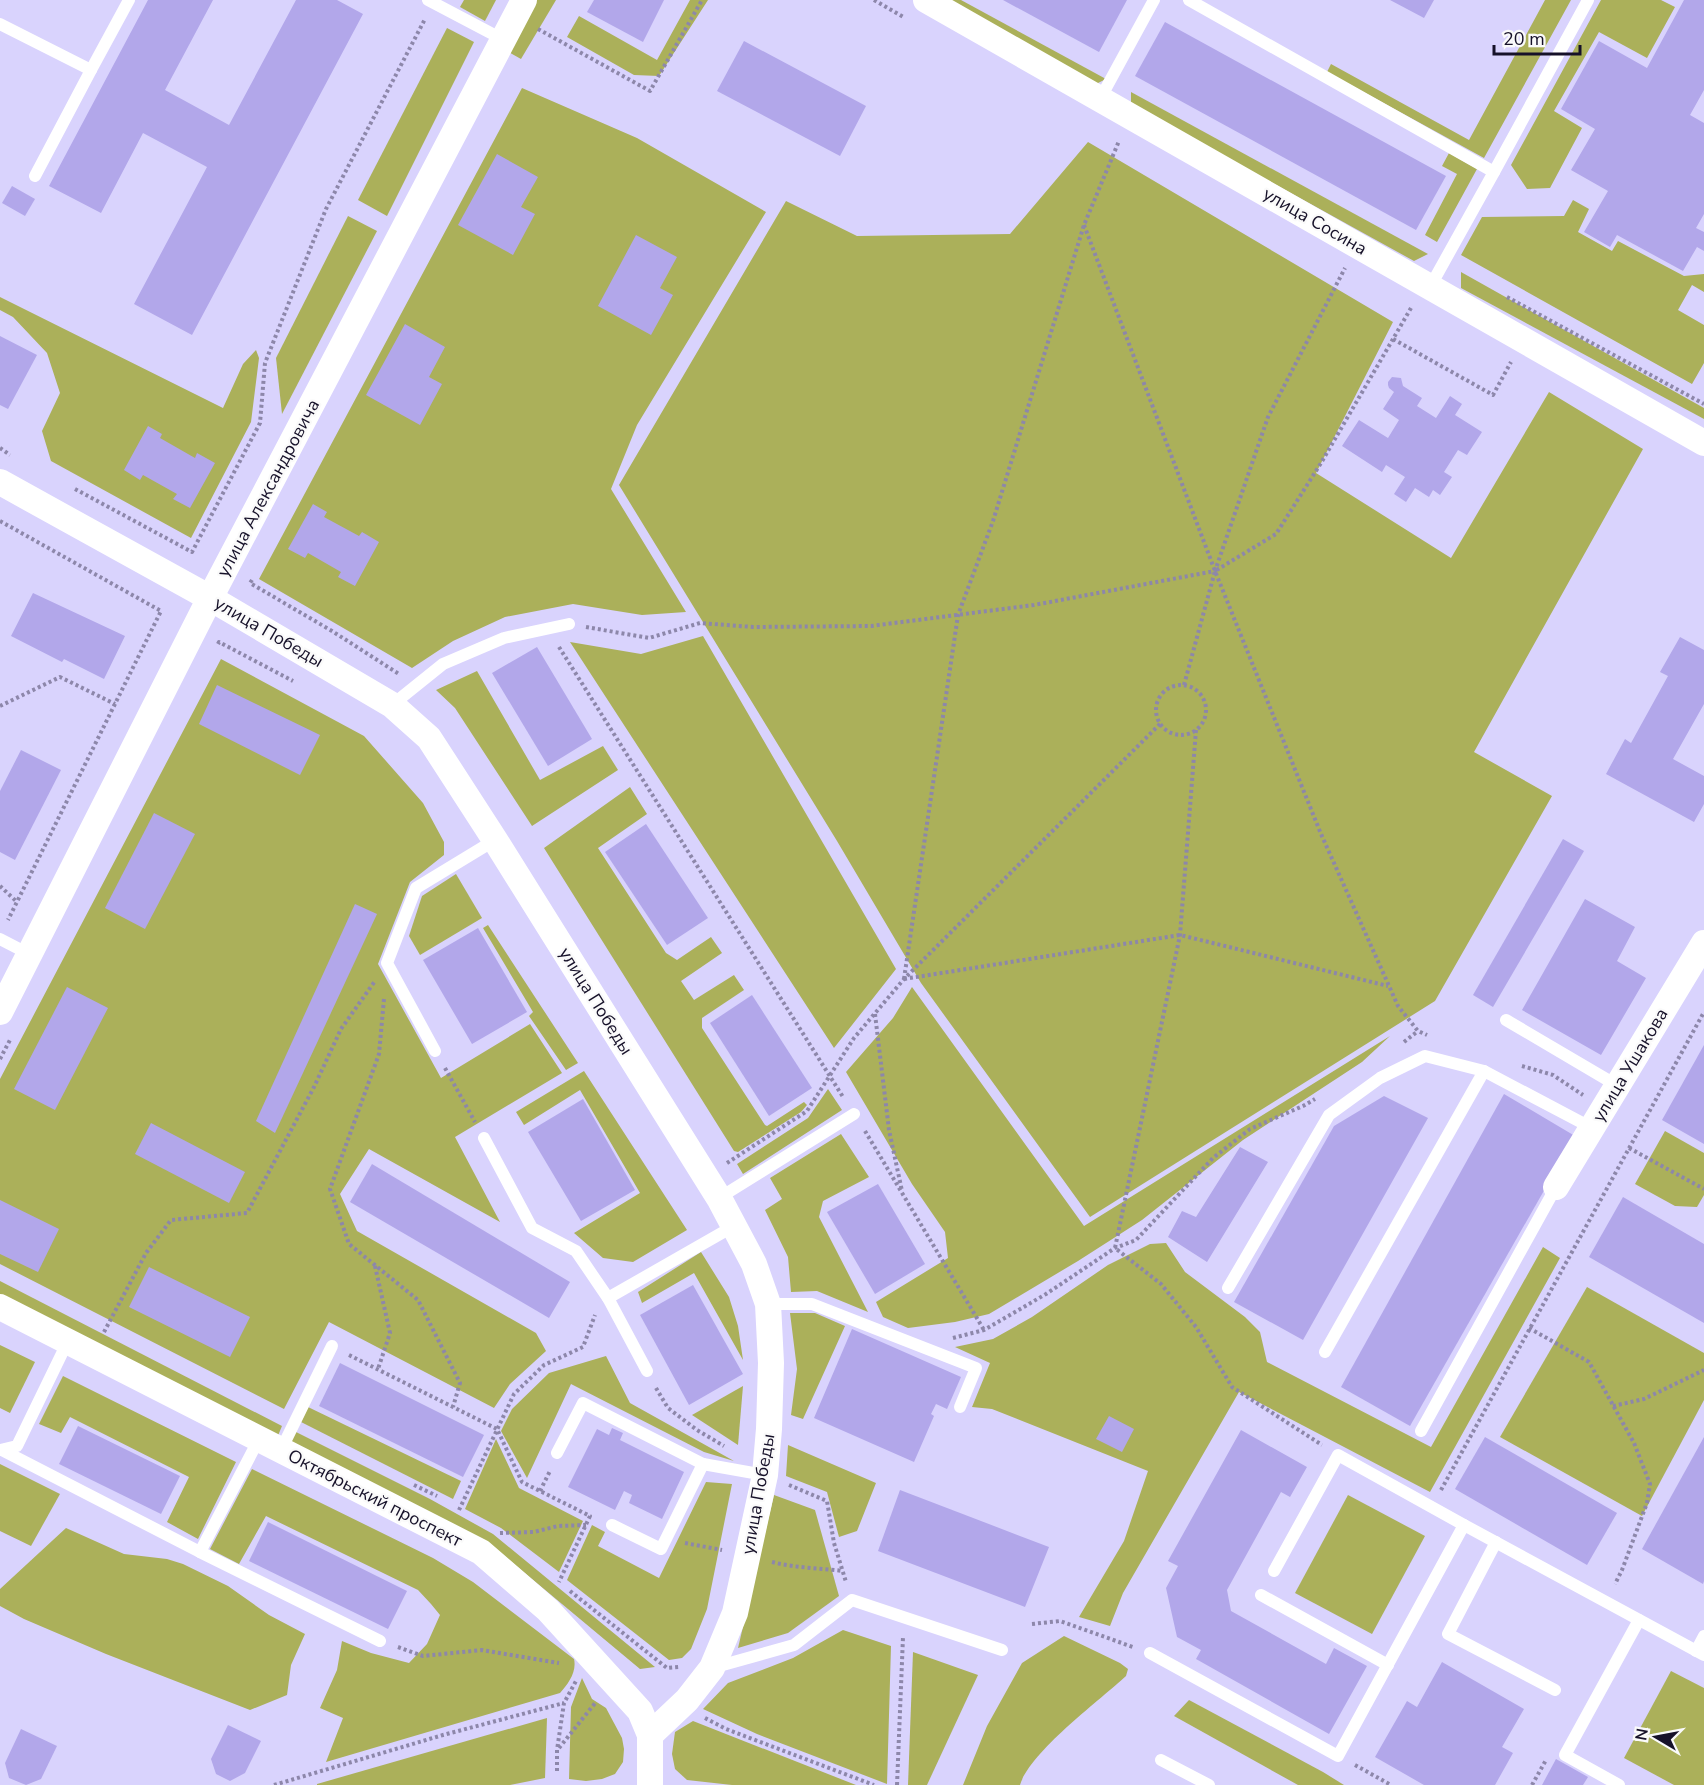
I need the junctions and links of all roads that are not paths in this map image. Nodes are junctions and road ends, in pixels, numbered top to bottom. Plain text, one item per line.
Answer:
1 (129, 0) edge
2 (524, 0) edge
3 (926, 0) edge
4 (1154, 0) edge
5 (1189, 0) edge
6 (1588, 0) edge
7 (431, 1) edge
8 (0, 24) edge
9 (504, 39) junction
10 (91, 70) junction
11 (1100, 99) junction
12 (1494, 172) junction
13 (35, 176) dead end
14 (1430, 287) junction
15 (1704, 443) edge
16 (0, 482) edge
17 (210, 598) junction
18 (569, 624) road end
19 (392, 705) junction
20 (495, 840) junction
21 (2, 933) edge
22 (1704, 943) edge
23 (30, 954) junction
24 (0, 1012) edge
25 (1506, 1020) dead end
26 (435, 1052) road end
27 (1484, 1071) junction
28 (1618, 1086) junction
29 (854, 1114) road end
30 (1592, 1128) junction
31 (484, 1138) road end
32 (1556, 1187) joint
33 (719, 1198) junction
34 (734, 1226) junction
35 (1227, 1288) dead end
36 (608, 1298) junction
37 (768, 1304) junction
38 (0, 1307) edge
39 (68, 1341) junction
40 (332, 1346) road end
41 (1325, 1352) dead end
42 (647, 1371) road end
43 (960, 1407) dead end
44 (1421, 1431) dead end
45 (270, 1444) junction
46 (1, 1450) edge
47 (557, 1454) dead end
48 (703, 1464) junction
49 (766, 1478) junction
50 (612, 1525) dead end
51 (1464, 1525) junction
52 (1496, 1542) junction
53 (200, 1552) junction
54 (1274, 1571) dead end
55 (1261, 1595) dead end
56 (1639, 1620) junction
57 (1704, 1636) edge
58 (380, 1641) road end
59 (1002, 1650) dead end
60 (1150, 1653) road end
61 (1700, 1653) edge
62 (1388, 1665) junction
63 (700, 1668) junction
64 (1555, 1690) dead end
65 (650, 1735) junction
66 (1161, 1760) dead end
67 (650, 1785) edge
68 (1209, 1785) edge
69 (1618, 1785) edge

1 - 10 lane
2 - 9 street, улица Александровича
3 - 11 street, улица Сосина
4 - 11 lane
5 - 12 lane
6 - 12 lane
7 - 9 lane
8 - 10 lane
9 - 17 street, улица Александровича
10 - 13 lane
11 - 14 street, улица Сосина
12 - 14 lane
14 - 15 street, улица Сосина
16 - 17 street, улица Победы
17 - 19 street, улица Победы
17 - 23 street, улица Александровича
18 - 19 lane
19 - 20 street, улица Победы
20 - 26 lane
20 - 33 street, улица Победы
21 - 23 lane
22 - 28 street, улица Ушакова
23 - 24 street, улица Александровича
25 - 28 lane
27 - 30 lane
27 - 35 lane
27 - 41 lane
28 - 30 street, улица Ушакова
29 - 33 lane
30 - 32 street, улица Ушакова
31 - 36 lane
32 - 44 lane
33 - 34 street, улица Победы
34 - 36 lane
34 - 37 street, улица Победы
36 - 42 lane
37 - 43 lane
37 - 49 street, улица Победы
38 - 39 street, Октябрьский проспект
39 - 45 street, Октябрьский проспект
39 - 46 lane
40 - 45 lane
45 - 53 lane
45 - 65 street, Октябрьский проспект
46 - 53 lane
47 - 48 lane
48 - 49 lane
48 - 50 lane
49 - 63 street, улица Победы
51 - 52 lane
51 - 54 lane
51 - 62 lane
52 - 56 lane
52 - 64 lane
53 - 58 lane
55 - 62 lane
56 - 61 lane
56 - 69 lane
57 - 61 lane
59 - 63 lane
60 - 62 lane
63 - 65 street, улица Победы
65 - 67 street, Октябрьский проспект
66 - 68 lane

